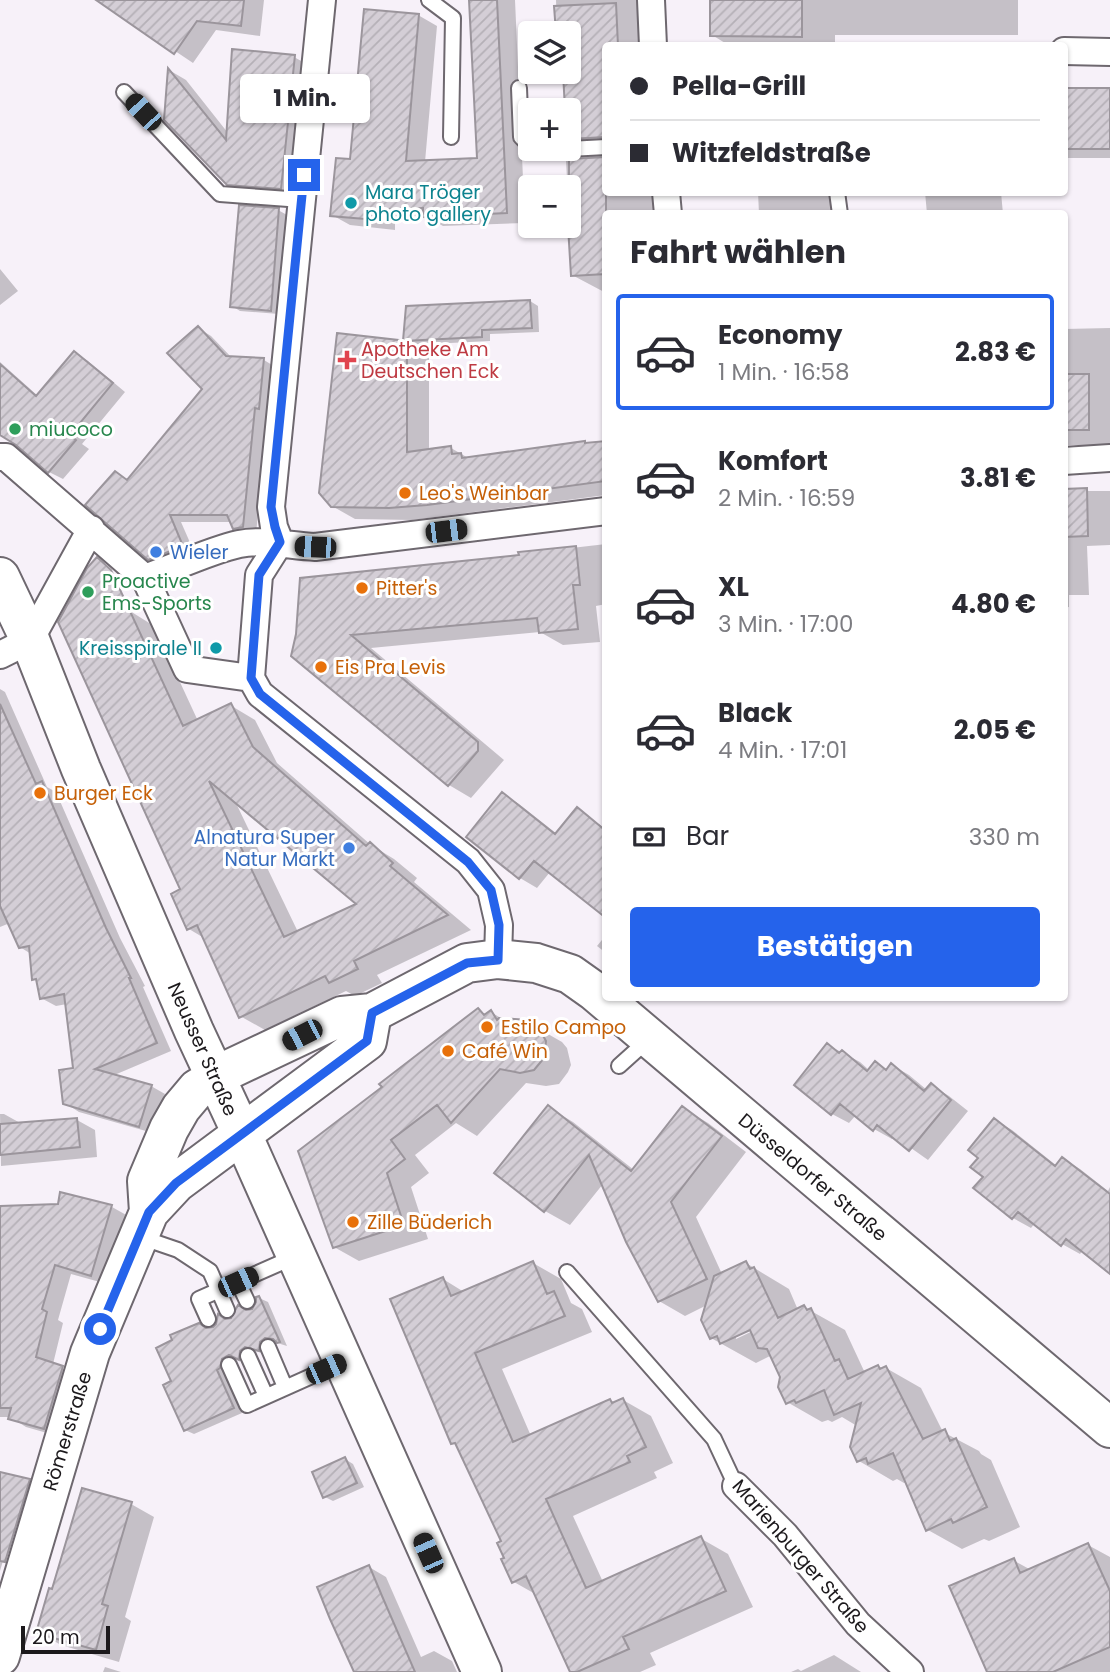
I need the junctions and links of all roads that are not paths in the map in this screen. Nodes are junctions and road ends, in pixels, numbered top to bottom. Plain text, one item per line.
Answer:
1 (322, 0) edge
2 (429, 0) edge
3 (651, 0) edge
4 (653, 42) edge
5 (1068, 51) edge
6 (1110, 52) edge
7 (519, 88) dead end
8 (124, 92) dead end
9 (519, 98) edge
10 (451, 137) dead end
11 (602, 147) edge
12 (581, 148) edge
13 (302, 200) junction
14 (0, 457) edge
15 (1110, 458) edge
16 (1068, 461) edge
17 (602, 511) edge
18 (91, 529) junction
19 (280, 542) junction
20 (0, 577) edge
21 (145, 578) junction
22 (15, 648) edge
23 (251, 678) junction
24 (498, 960) junction
25 (602, 1000) edge
26 (604, 1001) edge
27 (372, 1013) junction
28 (650, 1038) junction
29 (619, 1066) dead end
30 (215, 1078) junction
31 (242, 1134) junction
32 (144, 1224) junction
33 (296, 1256) junction
34 (567, 1272) dead end
35 (238, 1282) junction
36 (219, 1291) junction
37 (247, 1301) dead end
38 (227, 1310) dead end
39 (208, 1319) dead end
40 (268, 1347) dead end
41 (248, 1356) dead end
42 (343, 1362) junction
43 (229, 1365) dead end
44 (285, 1387) junction
45 (266, 1396) junction
46 (1110, 1429) edge
47 (736, 1486) joint
48 (0, 1656) edge
49 (482, 1672) edge
50 (910, 1672) edge

1 - 13 street
2 - 10 lane
3 - 4 street
5 - 6 street
7 - 9 lane
8 - 13 lane
11 - 12 lane
13 - 19 street
14 - 18 street
15 - 16 street
17 - 19 street
18 - 21 street
18 - 22 street
19 - 21 street
19 - 23 street
20 - 22 main road, Neusser Straße
21 - 23 street
22 - 30 main road, Neusser Straße
23 - 24 street
24 - 25 main road, Düsseldorfer Straße
24 - 27 main road, Düsseldorfer Straße
26 - 28 main road, Düsseldorfer Straße
27 - 30 main road, Düsseldorfer Straße
27 - 31 main road
28 - 29 lane
28 - 46 main road, Düsseldorfer Straße
30 - 31 main road, Neusser Straße
30 - 32 main road, Römerstraße
31 - 32 main road, Römerstraße
31 - 33 main road, Neusser Straße
32 - 36 lane
32 - 48 main road, Römerstraße
33 - 35 lane
33 - 42 main road, Neusser Straße
34 - 47 lane, Marienburger Straße
35 - 36 lane
35 - 37 lane
36 - 38 lane
36 - 39 lane
40 - 44 lane
41 - 45 lane
42 - 44 lane
42 - 49 main road, Neusser Straße
43 - 45 lane
44 - 45 lane
47 - 50 street, Marienburger Straße

